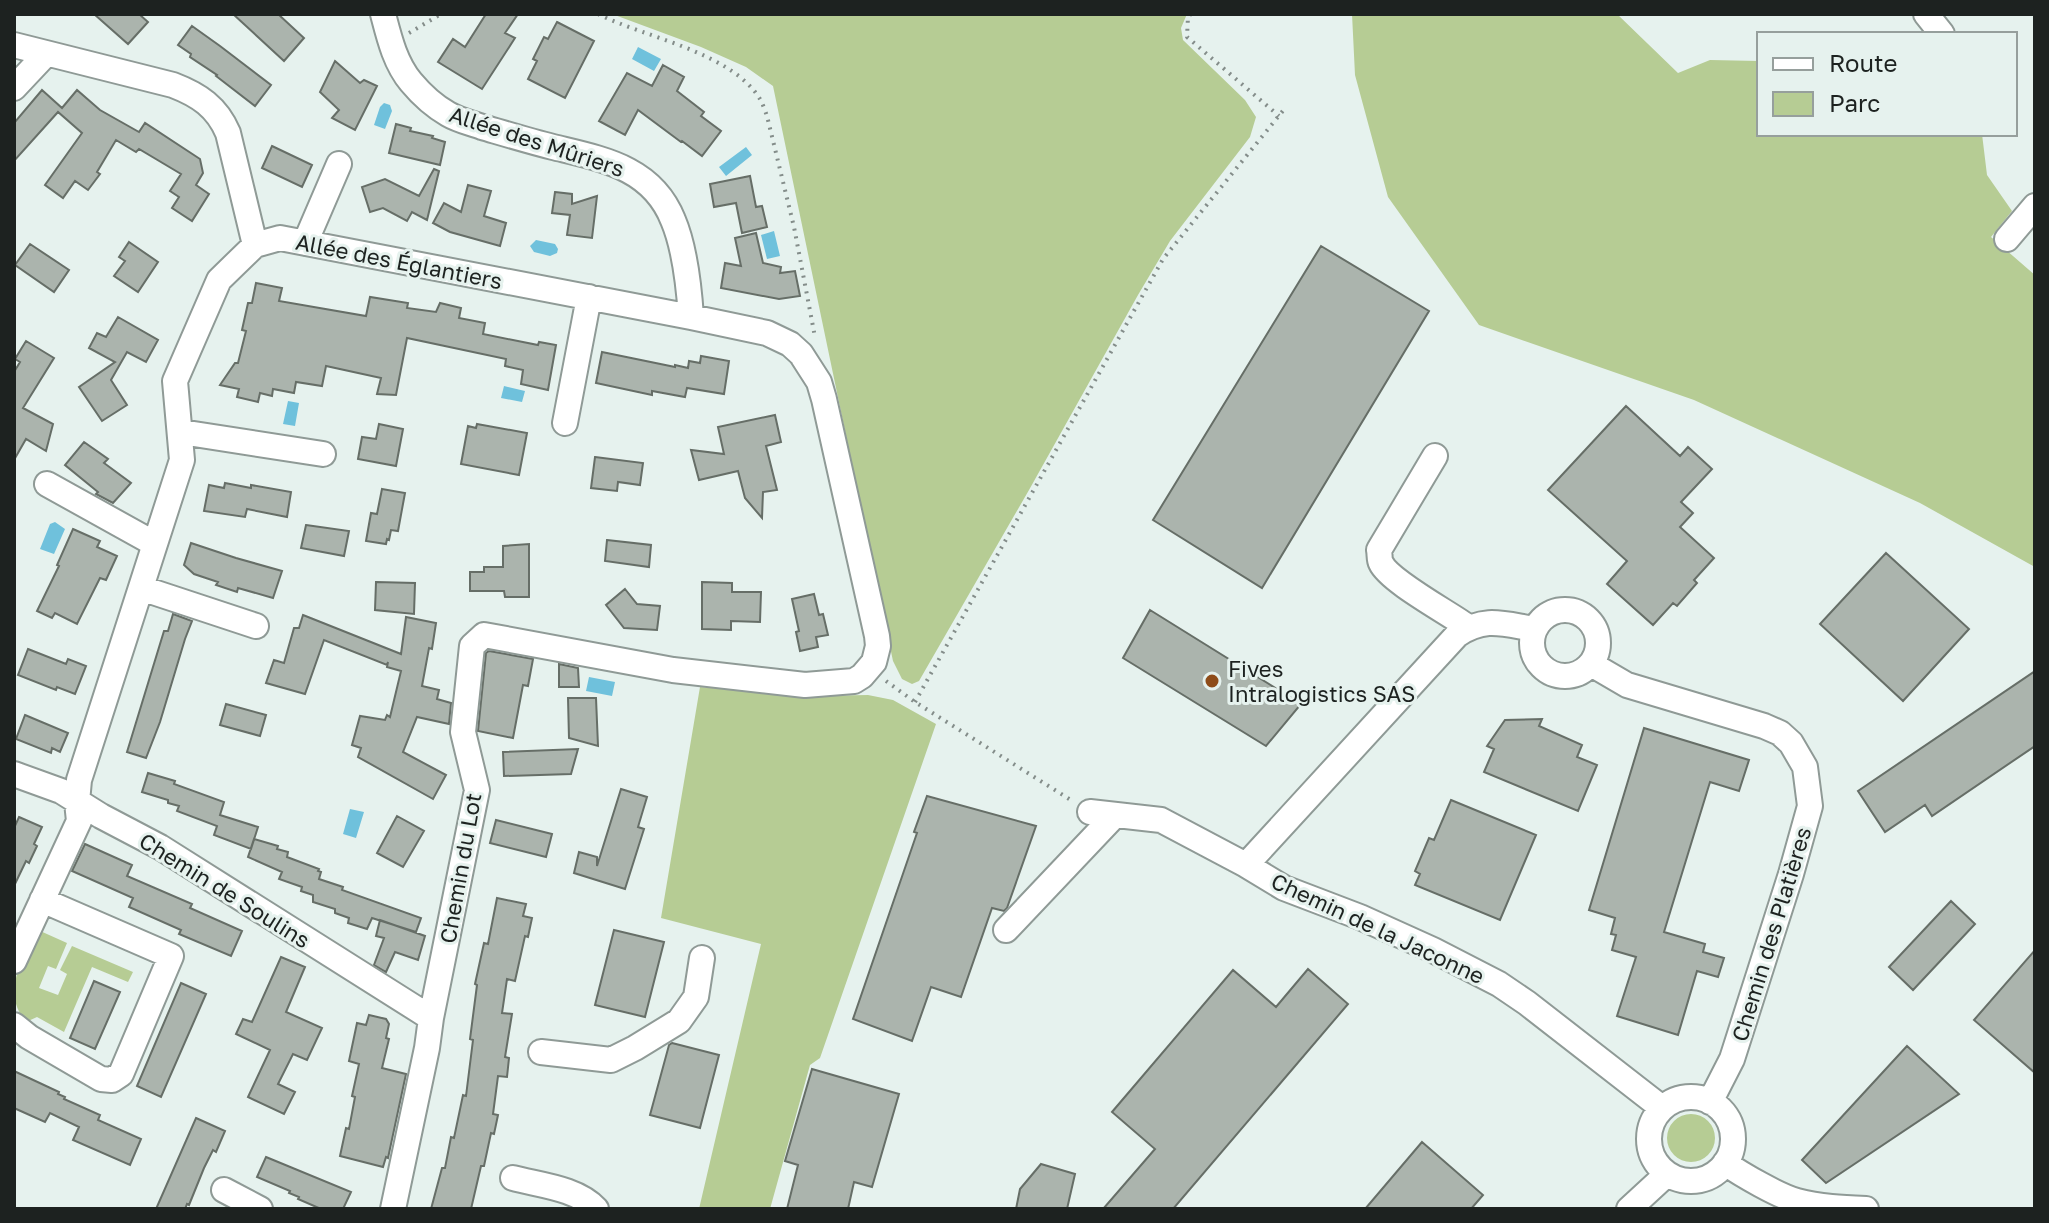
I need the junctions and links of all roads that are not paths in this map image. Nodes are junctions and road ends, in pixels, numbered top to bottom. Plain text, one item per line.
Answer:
1 (383, 14) edge
2 (1926, 14) edge
3 (1940, 32) edge
4 (14, 45) edge
5 (46, 54) junction
6 (14, 88) edge
7 (339, 164) dead end
8 (2035, 206) edge
9 (2007, 239) dead end
10 (305, 243) junction
11 (255, 245) junction
12 (589, 297) junction
13 (691, 317) junction
14 (565, 423) dead end
15 (181, 432) junction
16 (323, 454) dead end
17 (1435, 456) dead end
18 (47, 484) dead end
19 (155, 544) junction
20 (141, 588) junction
21 (256, 626) dead end
22 (1468, 627) junction
23 (1534, 629) junction
24 (1591, 664) junction
25 (869, 669) joint
26 (14, 774) edge
27 (77, 802) junction
28 (1090, 812) road end
29 (1115, 815) junction
30 (1246, 865) junction
31 (42, 900) junction
32 (1006, 930) dead end
33 (702, 958) dead end
34 (14, 961) edge
35 (431, 1018) junction
36 (14, 1025) edge
37 (541, 1052) dead end
38 (1710, 1102) junction
39 (1662, 1108) junction
40 (1725, 1163) junction
41 (1667, 1174) junction
42 (513, 1178) dead end
43 (224, 1190) dead end
44 (260, 1209) edge
45 (393, 1209) edge
46 (596, 1209) edge
47 (1629, 1209) edge
48 (1866, 1209) edge

1 - 13 street, Allée des Mûriers
2 - 3 street
4 - 5 street
5 - 6 street
5 - 11 street
7 - 10 street
8 - 9 street
10 - 11 street, Allée des Églantiers
10 - 12 street, Allée des Églantiers
11 - 15 street
12 - 13 street, Allée des Églantiers
12 - 14 street
13 - 25 street, Allée des Églantiers
15 - 16 street
15 - 19 street
17 - 22 street
18 - 19 street
19 - 20 street
20 - 21 street
20 - 27 street
22 - 23 street
22 - 30 street, Chemin de la Jaconne
23 - 24 street
23 - 24 street
24 - 38 street, Chemin des Platières
25 - 35 street, Chemin du Lot
26 - 27 street, Chemin de Soulins
27 - 31 street
27 - 35 street, Chemin de Soulins
28 - 29 street, Chemin de la Jaconne
29 - 30 street, Chemin de la Jaconne
29 - 32 street
30 - 39 street, Chemin de la Jaconne
31 - 34 street
31 - 36 street
33 - 37 street
35 - 45 street, Chemin du Lot
38 - 39 street
38 - 40 street
39 - 41 street
40 - 41 street
40 - 48 street
41 - 47 street
42 - 46 street
43 - 44 street

